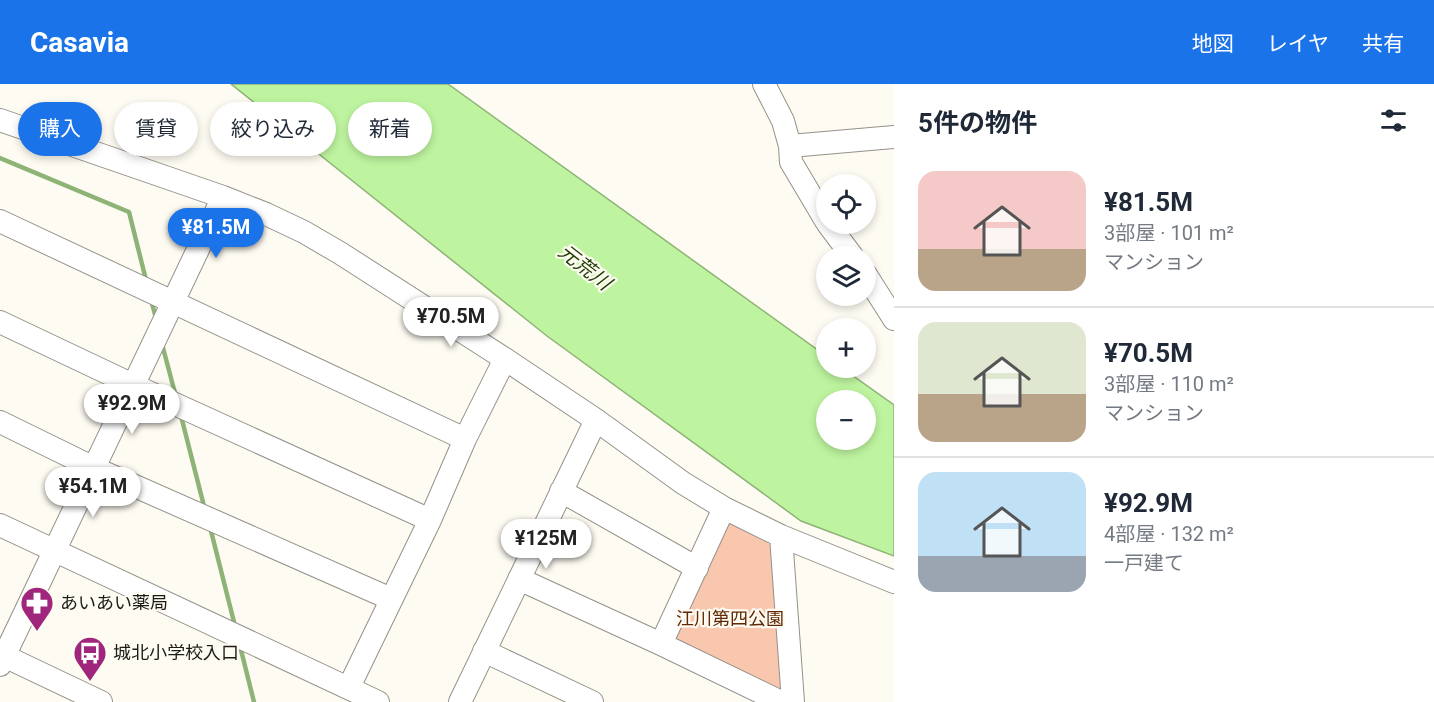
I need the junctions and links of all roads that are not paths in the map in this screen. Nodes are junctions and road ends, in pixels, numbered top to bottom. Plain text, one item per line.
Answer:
1 (764, 84) edge
2 (0, 120) edge
3 (894, 137) edge
4 (790, 146) junction
5 (223, 197) junction
6 (816, 204) edge
7 (0, 221) edge
8 (876, 291) edge
9 (173, 302) junction
10 (894, 319) edge
11 (0, 322) edge
12 (505, 359) junction
13 (133, 385) junction
14 (596, 420) junction
15 (0, 422) edge
16 (465, 439) junction
17 (94, 468) junction
18 (561, 491) junction
19 (724, 508) junction
20 (430, 520) junction
21 (0, 525) edge
22 (781, 536) junction
23 (55, 552) junction
24 (696, 568) junction
25 (519, 579) junction
26 (894, 582) edge
27 (392, 599) junction
28 (661, 644) junction
29 (484, 651) junction
30 (2, 659) edge
31 (349, 687) junction
32 (101, 702) edge
33 (378, 702) edge
34 (460, 702) edge
35 (592, 702) edge
36 (781, 702) edge
37 (793, 702) edge

1 - 4 street
2 - 5 street
3 - 4 street
4 - 6 street
5 - 9 street
5 - 12 street
7 - 9 street
8 - 10 street
9 - 13 street
9 - 16 street
11 - 13 street
12 - 14 street
12 - 16 street
13 - 17 street
13 - 20 street
14 - 18 street
14 - 19 street
15 - 17 street
16 - 20 street
17 - 23 street
17 - 27 street
18 - 24 street
18 - 25 street
19 - 22 street
19 - 24 street
20 - 27 street
21 - 23 street
22 - 26 street
22 - 37 street
23 - 30 street
23 - 31 street
24 - 28 street
25 - 28 street
25 - 29 street
27 - 31 street
28 - 36 street
29 - 34 street
29 - 35 street
30 - 32 street
31 - 33 street

